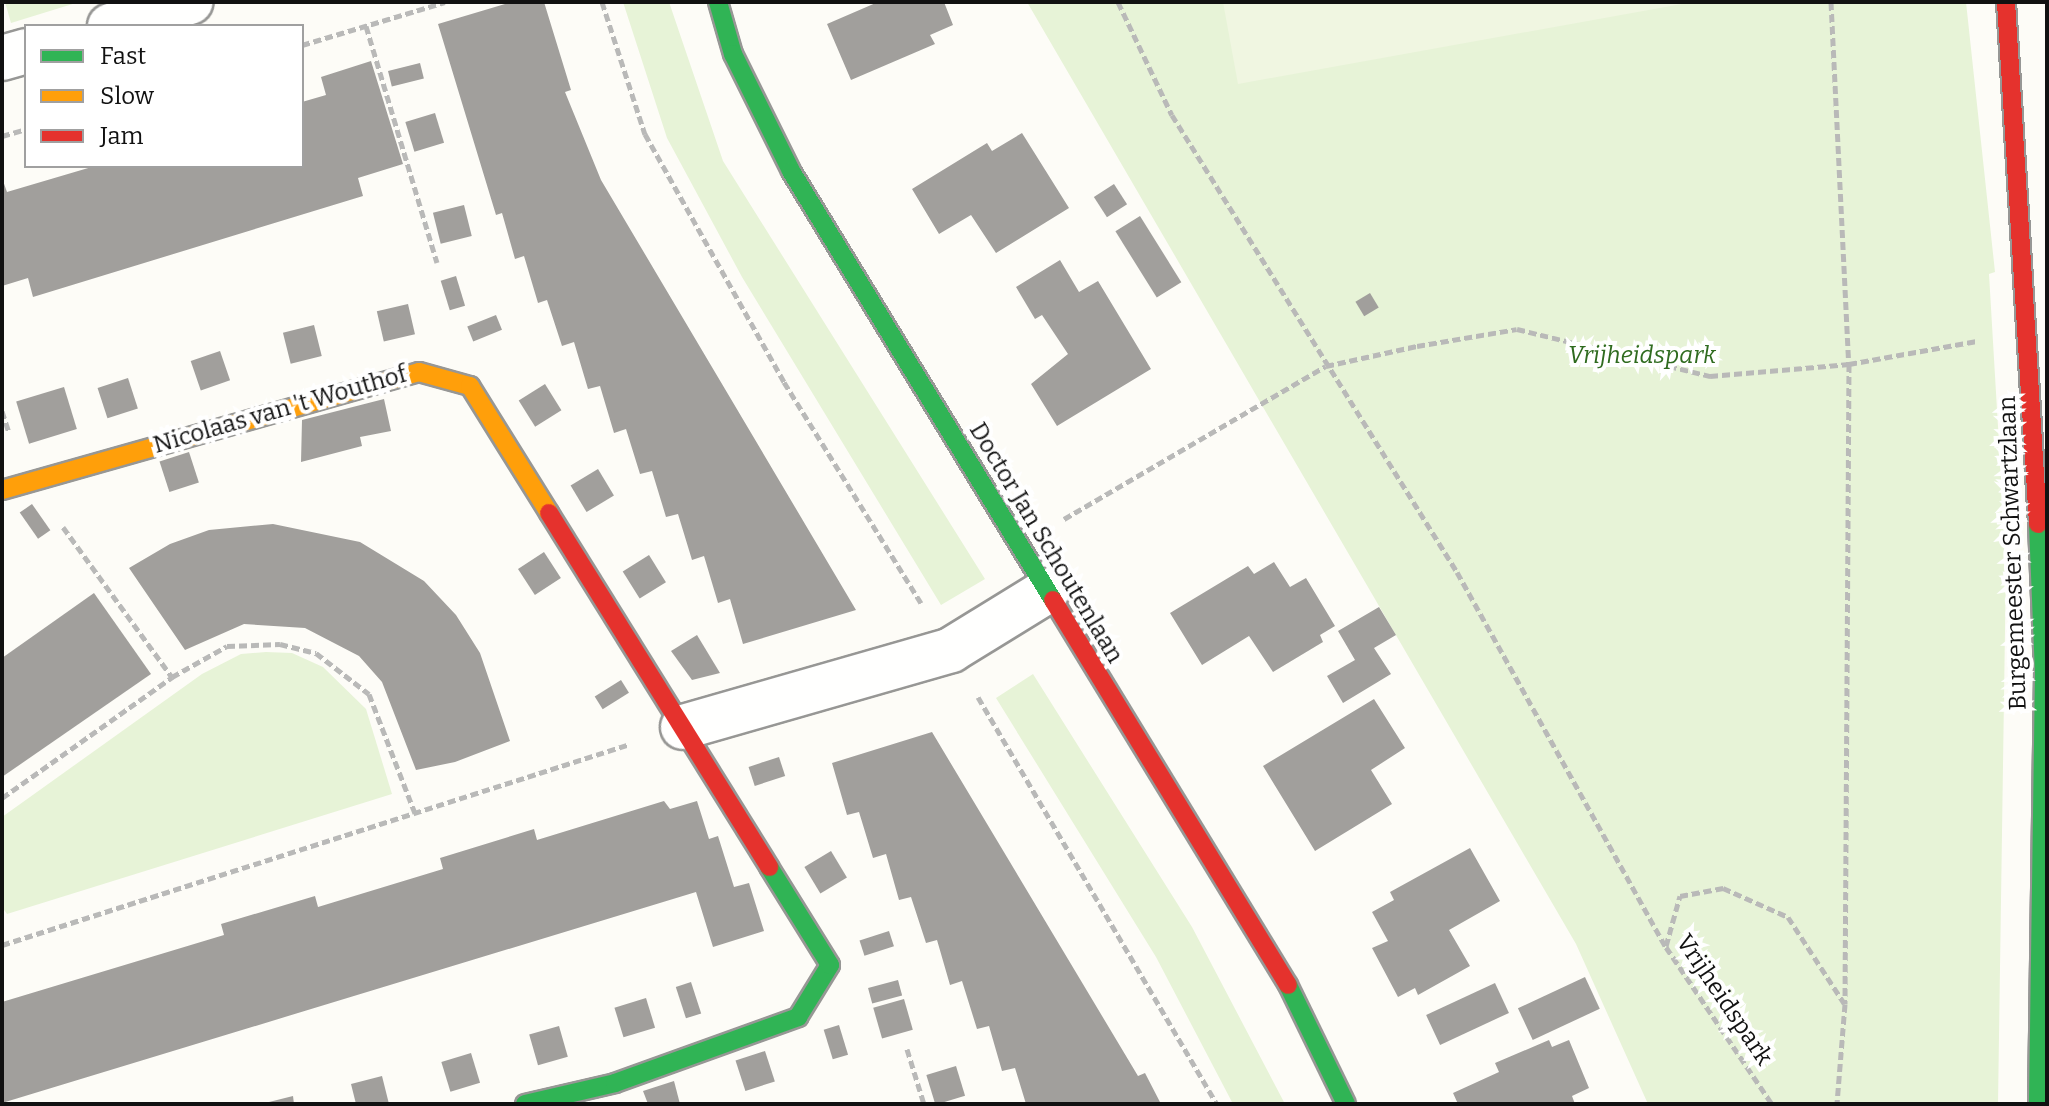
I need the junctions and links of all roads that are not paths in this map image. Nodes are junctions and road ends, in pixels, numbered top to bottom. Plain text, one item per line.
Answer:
1 (190, 2) edge
2 (718, 2) edge
3 (2006, 2) edge
4 (117, 24) edge
5 (24, 52) edge
6 (2, 58) edge
7 (2035, 308) edge
8 (2, 490) edge
9 (1047, 591) junction
10 (683, 727) junction
11 (525, 1104) edge
12 (1346, 1104) edge
13 (2038, 1104) edge

1 - 4 street
2 - 9 street, Doctor Jan Schoutenlaan
3 - 7 street, Burgemeester Schwartzlaan
5 - 6 street
7 - 13 street, Burgemeester Schwartzlaan
8 - 10 street, Nicolaas van 't Wouthof
9 - 10 street
9 - 12 street, Doctor Jan Schoutenlaan
10 - 11 street, Nicolaas van 't Wouthof

